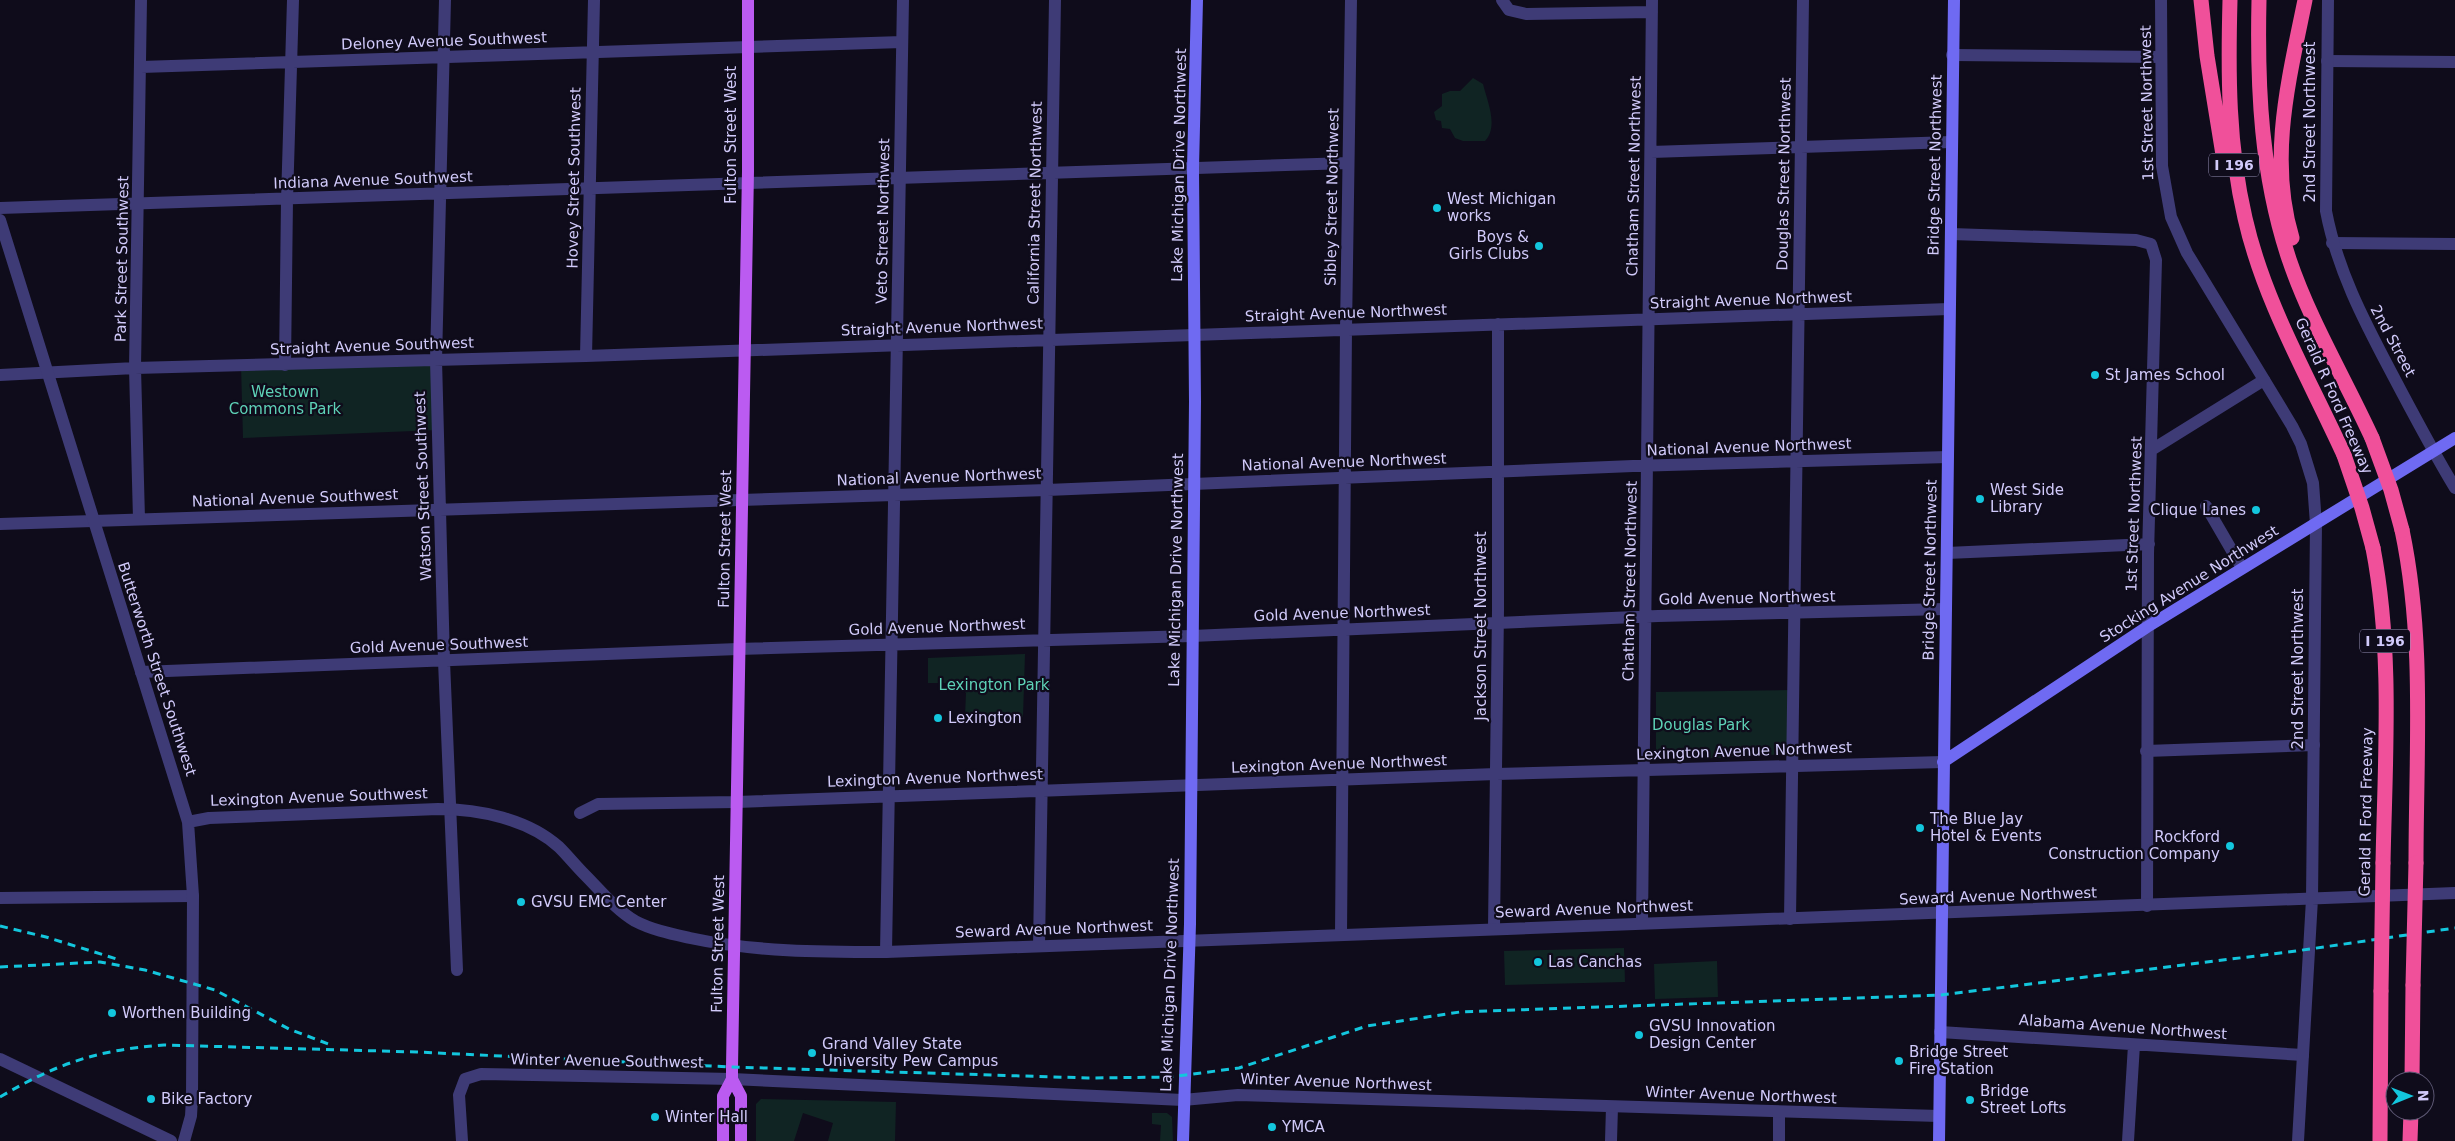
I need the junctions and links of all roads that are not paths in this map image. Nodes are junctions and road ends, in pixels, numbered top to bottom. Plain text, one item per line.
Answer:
1 (141, 0) edge
2 (293, 0) edge
3 (445, 0) edge
4 (594, 0) edge
5 (748, 0) edge
6 (903, 0) edge
7 (1055, 0) edge
8 (1197, 0) edge
9 (1351, 0) edge
10 (1803, 0) edge
11 (1954, 0) edge
12 (2161, 0) edge
13 (2201, 0) edge
14 (2230, 0) edge
15 (2259, 0) edge
16 (2305, 0) edge
17 (2328, 0) edge
18 (1504, 3) edge
19 (1652, 6) edge
20 (902, 42) junction
21 (748, 46) junction
22 (593, 52) junction
23 (1952, 54) junction
24 (444, 57) junction
25 (2160, 57) junction
26 (2327, 61) junction
27 (292, 62) junction
28 (2455, 62) edge
29 (141, 68) junction
30 (1952, 142) junction
31 (1800, 148) junction
32 (1651, 152) junction
33 (1348, 163) junction
34 (1193, 168) junction
35 (1052, 174) junction
36 (900, 178) junction
37 (747, 183) junction
38 (590, 188) junction
39 (440, 194) junction
40 (287, 200) junction
41 (139, 204) junction
42 (0, 208) edge
43 (0, 220) edge
44 (2177, 233) joint
45 (1951, 234) junction
46 (2332, 243) junction
47 (2455, 244) edge
48 (2308, 303) junction
49 (1949, 309) junction
50 (1798, 314) junction
51 (1649, 319) junction
52 (2281, 323) junction
53 (1498, 324) junction
54 (1346, 329) junction
55 (1194, 334) junction
56 (1050, 339) junction
57 (897, 346) junction
58 (745, 350) junction
59 (586, 356) junction
60 (436, 360) junction
61 (286, 365) junction
62 (135, 368) junction
63 (47, 374) junction
64 (0, 375) edge
65 (2264, 380) junction
66 (2455, 438) edge
67 (2152, 449) junction
68 (2432, 451) junction
69 (1948, 457) junction
70 (1796, 462) junction
71 (1647, 466) junction
72 (1498, 472) junction
73 (1345, 479) junction
74 (1194, 484) junction
75 (2455, 488) edge
76 (1047, 490) junction
77 (894, 495) junction
78 (742, 499) junction
79 (2206, 506) dead end
80 (441, 510) junction
81 (139, 519) junction
82 (93, 520) junction
83 (0, 524) edge
84 (2316, 524) junction
85 (2148, 544) junction
86 (1947, 552) junction
87 (2242, 568) junction
88 (1946, 609) junction
89 (1793, 614) junction
90 (1645, 617) junction
91 (1498, 623) junction
92 (2148, 627) junction
93 (1343, 629) junction
94 (1192, 636) junction
95 (1044, 640) junction
96 (892, 645) junction
97 (738, 649) junction
98 (444, 661) junction
99 (141, 672) junction
100 (2314, 746) junction
101 (2146, 751) junction
102 (1943, 762) junction
103 (1791, 765) junction
104 (1644, 770) junction
105 (1496, 774) junction
106 (1341, 780) junction
107 (1190, 785) junction
108 (1042, 790) junction
109 (889, 796) junction
110 (737, 802) junction
111 (452, 809) junction
112 (580, 813) dead end
113 (188, 822) junction
114 (2455, 893) edge
115 (193, 896) junction
116 (0, 898) edge
117 (2312, 899) junction
118 (2147, 906) junction
119 (1942, 915) junction
120 (1790, 919) junction
121 (1642, 922) junction
122 (1494, 928) junction
123 (1341, 934) junction
124 (1190, 939) junction
125 (734, 945) junction
126 (1039, 946) junction
127 (886, 952) junction
128 (457, 970) dead end
129 (1940, 1032) junction
130 (2134, 1045) junction
131 (2304, 1055) junction
132 (0, 1058) edge
133 (2412, 1071) edge
134 (732, 1079) junction
135 (1183, 1100) junction
136 (1612, 1107) junction
137 (1779, 1112) junction
138 (1939, 1116) junction
139 (2411, 1121) edge
140 (171, 1141) edge
141 (184, 1141) edge
142 (462, 1141) edge
143 (723, 1141) edge
144 (741, 1141) edge
145 (1183, 1141) edge
146 (1611, 1141) edge
147 (1779, 1141) edge
148 (1939, 1141) edge
149 (2128, 1141) edge
150 (2298, 1141) edge
151 (2380, 1141) edge
152 (2410, 1141) edge

1 - 29 street, Park Street Southwest
2 - 27 street
3 - 24 street, Watson Street Southwest
4 - 22 street, Hovey Street Southwest
5 - 21 main road, Fulton Street West
6 - 20 street, Veto Street Northwest
7 - 35 street, California Street Northwest
8 - 34 main road, Lake Michigan Drive Northwest
9 - 33 street, Sibley Street Northwest
10 - 31 street, Douglas Street Northwest
11 - 23 main road, Bridge Street Northwest
12 - 25 street, 1st Street Northwest
13 - 52 highway
14 - 52 highway, Gerald R Ford Freeway / I 196
15 - 48 highway, Gerald R Ford Freeway / I 196
16 - 48 highway
17 - 26 street, 2nd Street Northwest
18 - 19 street
19 - 32 street, Chatham Street Northwest
20 - 21 street, Deloney Avenue Southwest
20 - 36 street, Veto Street Northwest
21 - 22 street, Deloney Avenue Southwest
21 - 37 main road, Fulton Street West
22 - 24 street, Deloney Avenue Southwest
22 - 38 street, Hovey Street Southwest
23 - 25 street
23 - 30 main road, Bridge Street Northwest
24 - 27 street, Deloney Avenue Southwest
24 - 39 street, Watson Street Southwest
25 - 44 street, 1st Street Northwest
26 - 28 street
26 - 46 street, 2nd Street Northwest
27 - 29 street, Deloney Avenue Southwest
27 - 40 street
29 - 41 street, Park Street Southwest
30 - 31 street
30 - 45 main road, Bridge Street Northwest
31 - 32 street
31 - 50 street, Douglas Street Northwest
32 - 51 street, Chatham Street Northwest
33 - 34 street, Indiana Avenue Southwest
33 - 54 street, Sibley Street Northwest
34 - 35 street, Indiana Avenue Southwest
34 - 55 main road, Lake Michigan Drive Northwest
35 - 36 street, Indiana Avenue Southwest
35 - 56 street, California Street Northwest
36 - 37 street, Indiana Avenue Southwest
36 - 57 street, Veto Street Northwest
37 - 38 street, Indiana Avenue Southwest
37 - 58 main road, Fulton Street West
38 - 39 street, Indiana Avenue Southwest
38 - 59 street, Hovey Street Southwest
39 - 40 street, Indiana Avenue Southwest
39 - 60 street, Watson Street Southwest
40 - 41 street, Indiana Avenue Southwest
40 - 61 street
41 - 42 street, Indiana Avenue Southwest
41 - 62 street, Park Street Southwest
43 - 63 street, Butterworth Street Southwest
44 - 65 street, 2nd Street Northwest
45 - 49 main road, Bridge Street Northwest
45 - 67 street, 1st Street Northwest
46 - 47 street
46 - 68 street, 2nd Street
48 - 133 highway, Gerald R Ford Freeway / I 196, bridge
49 - 50 street, Straight Avenue Northwest
49 - 69 main road, Bridge Street Northwest
50 - 51 street, Straight Avenue Northwest
50 - 70 street, Douglas Street Northwest
51 - 53 street, Straight Avenue Northwest
51 - 71 street, Chatham Street Northwest
52 - 151 highway, Gerald R Ford Freeway / I 196, bridge
53 - 54 street, Straight Avenue Northwest
53 - 72 street, Jackson Street Northwest
54 - 55 street, Straight Avenue Northwest
54 - 73 street, Sibley Street Northwest
55 - 56 street, Straight Avenue Northwest
55 - 74 main road, Lake Michigan Drive Northwest
56 - 57 street, Straight Avenue Northwest
56 - 76 street, California Street Northwest
57 - 58 street, Straight Avenue Northwest
57 - 77 street, Veto Street Northwest
58 - 59 street, Straight Avenue Southwest
58 - 78 main road, Fulton Street West
59 - 60 street, Straight Avenue Southwest
60 - 61 street, Straight Avenue Southwest
60 - 80 street, Watson Street Southwest
61 - 62 street, Straight Avenue Southwest
62 - 63 street, Straight Avenue Southwest
62 - 81 street, Park Street Southwest
63 - 64 street, Straight Avenue Southwest
63 - 82 street, Butterworth Street Southwest
65 - 67 street
65 - 84 street, 2nd Street Northwest
66 - 68 main road, Stocking Avenue Northwest
67 - 85 street, 1st Street Northwest
68 - 75 street
68 - 84 main road, Stocking Avenue Northwest
69 - 70 street, National Avenue Northwest
69 - 86 main road, Bridge Street Northwest
70 - 71 street, National Avenue Northwest
70 - 89 street, Douglas Street Northwest
71 - 72 street, National Avenue Northwest
71 - 90 street, Chatham Street Northwest
72 - 73 street, National Avenue Northwest
72 - 91 street, Jackson Street Northwest
73 - 74 street, National Avenue Northwest
73 - 93 street, Sibley Street Northwest
74 - 76 street, National Avenue Northwest
74 - 94 main road, Lake Michigan Drive Northwest
76 - 77 street, National Avenue Northwest
76 - 95 street, California Street Northwest
77 - 78 street, National Avenue Northwest
77 - 96 street, Veto Street Northwest
78 - 80 street, National Avenue Southwest
78 - 97 main road, Fulton Street West
79 - 87 street
80 - 81 street, National Avenue Southwest
80 - 98 street, Watson Street Southwest
81 - 82 street, National Avenue Southwest
82 - 83 street, National Avenue Southwest
82 - 99 street, Butterworth Street Southwest
84 - 87 main road, Stocking Avenue Northwest
84 - 100 street, 2nd Street Northwest
85 - 86 street
85 - 92 street, 1st Street Northwest
86 - 88 main road, Bridge Street Northwest
87 - 92 main road, Stocking Avenue Northwest
88 - 89 street, Gold Avenue Northwest
88 - 102 main road, Bridge Street Northwest
89 - 90 street, Gold Avenue Northwest
89 - 103 street, Douglas Street Northwest
90 - 91 street, Gold Avenue Northwest
90 - 104 street, Chatham Street Northwest
91 - 93 street, Gold Avenue Northwest
91 - 105 street, Jackson Street Northwest
92 - 101 street, 1st Street Northwest
92 - 102 main road, Stocking Avenue Northwest
93 - 94 street, Gold Avenue Northwest
93 - 106 street, Sibley Street Northwest
94 - 95 street, Gold Avenue Northwest
94 - 107 main road, Lake Michigan Drive Northwest
95 - 96 street, Gold Avenue Northwest
95 - 108 street, California Street Northwest
96 - 97 street, Gold Avenue Northwest
96 - 109 street, Veto Street Northwest
97 - 98 street, Gold Avenue Southwest
97 - 110 main road, Fulton Street West
98 - 99 street, Gold Avenue Southwest
98 - 111 street, Watson Street Southwest
99 - 113 street, Butterworth Street Southwest
100 - 101 street
100 - 117 street, 2nd Street Northwest
101 - 118 street, 1st Street Northwest
102 - 103 street, Lexington Avenue Northwest
102 - 119 main road, Bridge Street Northwest
103 - 104 street, Lexington Avenue Northwest
103 - 120 street, Douglas Street Northwest
104 - 105 street, Lexington Avenue Northwest
104 - 121 street, Chatham Street Northwest
105 - 106 street, Lexington Avenue Northwest
105 - 122 street, Jackson Street Northwest
106 - 107 street, Lexington Avenue Northwest
106 - 123 street, Sibley Street Northwest
107 - 108 street, Lexington Avenue Northwest
107 - 124 main road, Lake Michigan Drive Northwest
108 - 109 street, Lexington Avenue Northwest
108 - 126 street, California Street Northwest
109 - 110 street, Lexington Avenue Northwest
109 - 127 street, Veto Street Northwest
110 - 112 street
110 - 125 main road, Fulton Street West
111 - 113 street, Lexington Avenue Southwest
111 - 125 street, Lexington Avenue Southwest
111 - 128 street, Watson Street Southwest
113 - 115 street, Butterworth Street Southwest
114 - 117 street, Seward Avenue Northwest
115 - 116 street
115 - 141 street, Butterworth Street Southwest
117 - 118 street, Seward Avenue Northwest
117 - 131 street, 2nd Street Northwest
118 - 119 street, Seward Avenue Northwest
119 - 120 street, Seward Avenue Northwest
119 - 129 main road, Bridge Street Northwest
120 - 121 street, Seward Avenue Northwest
121 - 122 street, Seward Avenue Northwest
122 - 123 street, Seward Avenue Northwest
123 - 124 street, Seward Avenue Northwest
124 - 126 street, Seward Avenue Northwest
124 - 135 main road, Lake Michigan Drive Northwest
125 - 127 street, Seward Avenue Northwest
125 - 134 main road, Fulton Street West
126 - 127 street, Seward Avenue Northwest
129 - 130 street, Alabama Avenue Northwest
129 - 138 main road, Bridge Street Northwest
130 - 131 street, Alabama Avenue Northwest
130 - 149 street
131 - 150 street, 2nd Street Northwest
132 - 140 street
134 - 135 street, Winter Avenue Northwest
134 - 142 street, Winter Avenue Southwest
134 - 143 main road, Fulton Street West
134 - 144 main road, Fulton Street West
135 - 136 street, Winter Avenue Northwest
135 - 145 main road, Lake Michigan Drive Northwest
136 - 137 street, Winter Avenue Northwest
136 - 146 street
137 - 138 street, Winter Avenue Northwest
137 - 147 street
138 - 148 main road, Bridge Street Northwest
139 - 152 highway

